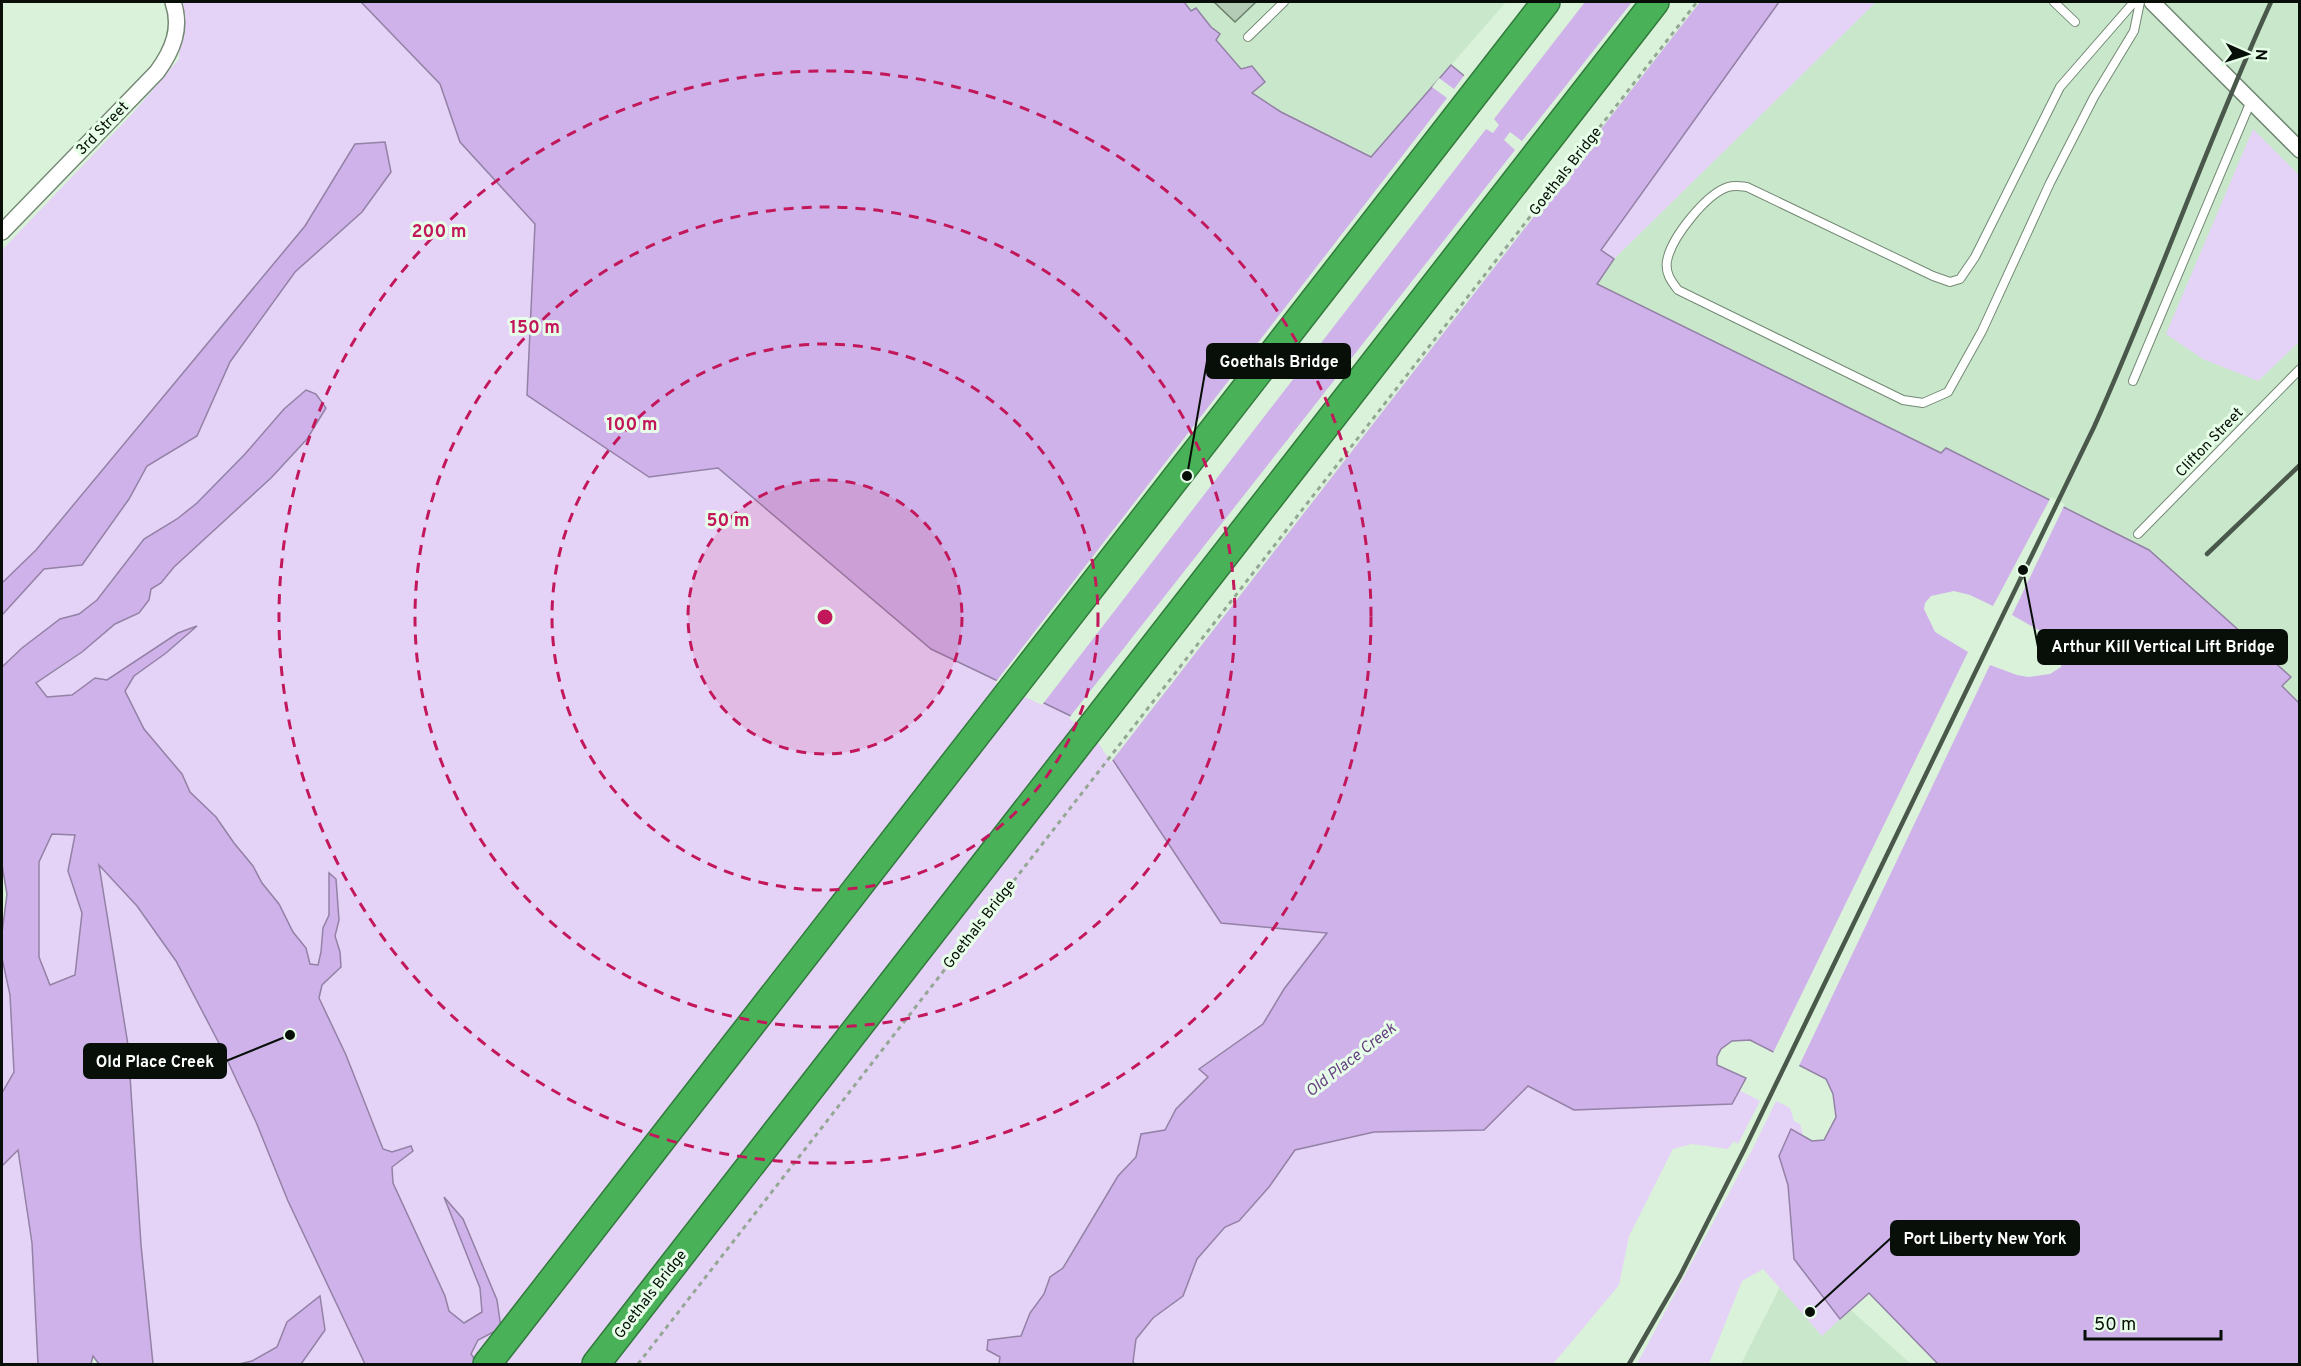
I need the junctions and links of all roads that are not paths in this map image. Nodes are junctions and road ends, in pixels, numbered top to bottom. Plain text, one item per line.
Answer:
1 (1284, 2) edge
2 (1545, 2) edge
3 (1655, 2) edge
4 (2055, 2) edge
5 (2134, 2) edge
6 (2140, 2) edge
7 (2152, 2) edge
8 (175, 6) edge
9 (2075, 22) dead end
10 (1248, 37) dead end
11 (2251, 101) junction
12 (2300, 150) edge
13 (2, 232) edge
14 (2300, 369) edge
15 (2133, 381) dead end
16 (2138, 534) dead end
17 (487, 1365) edge
18 (596, 1365) edge

1 - 10 lane
2 - 17 highway
3 - 18 highway, Goethals Bridge
4 - 9 lane
5 - 6 lane
7 - 11 street
8 - 13 street, 3rd Street
11 - 12 street
11 - 15 lane
14 - 16 lane, Clifton Street

